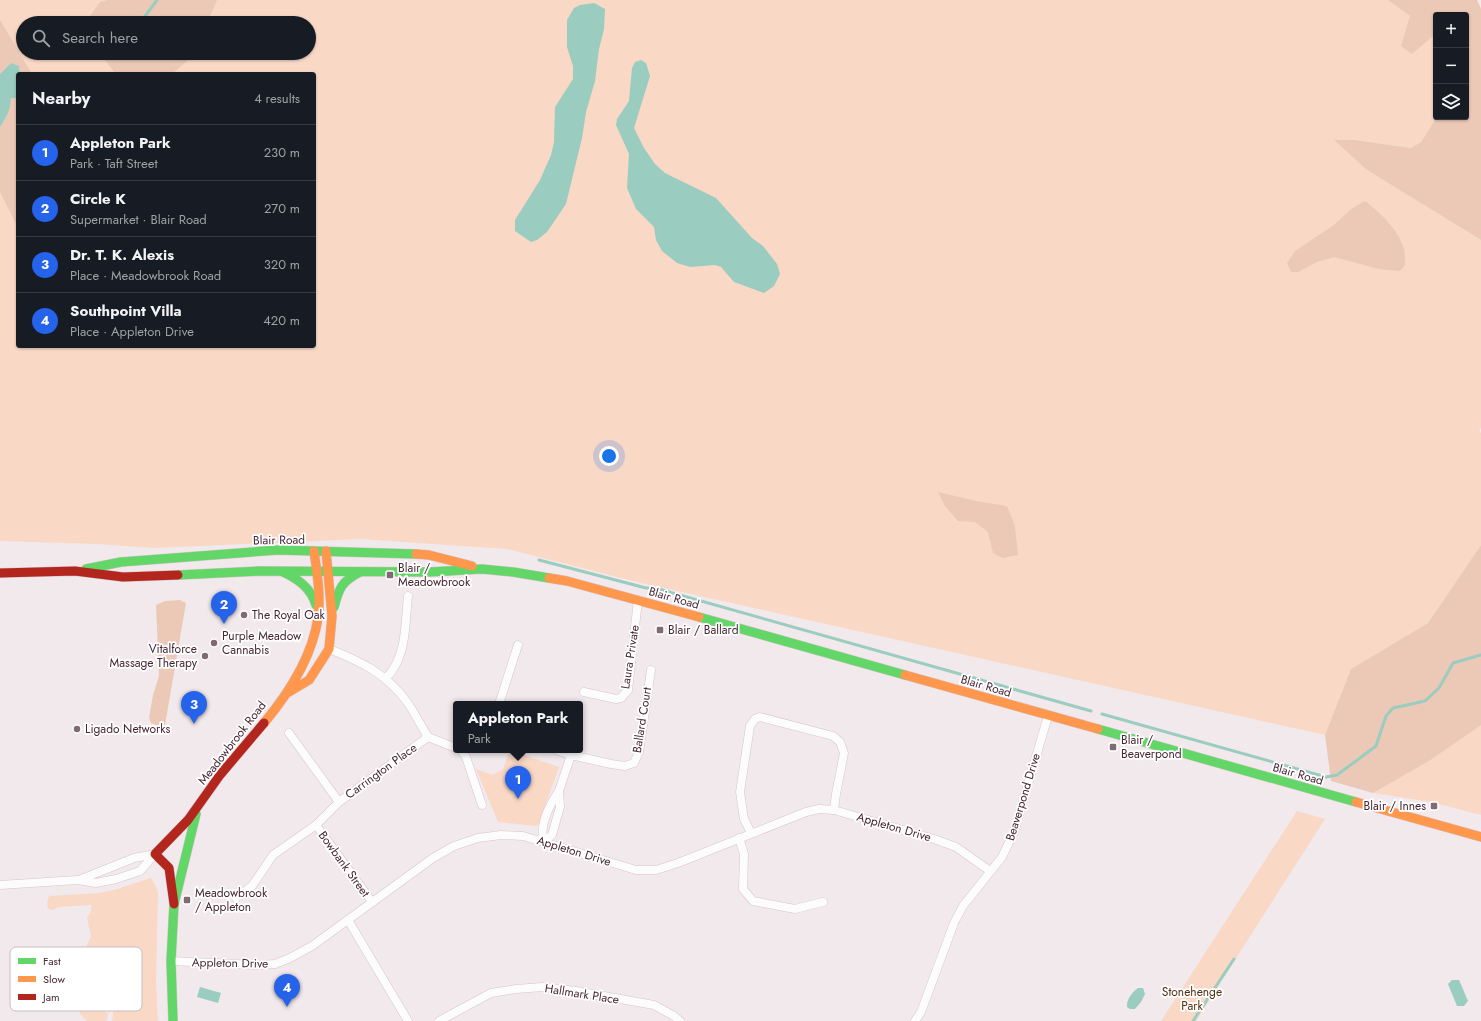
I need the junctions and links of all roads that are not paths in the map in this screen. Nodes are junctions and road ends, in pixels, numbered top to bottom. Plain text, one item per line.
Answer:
1 (314, 551) junction
2 (326, 551) junction
3 (482, 569) junction
4 (75, 571) junction
5 (280, 571) junction
6 (317, 571) junction
7 (363, 571) junction
8 (328, 572) junction
9 (0, 573) edge
10 (408, 596) dead end
11 (638, 600) junction
12 (332, 616) junction
13 (318, 618) junction
14 (518, 645) dead end
15 (329, 649) junction
16 (651, 670) dead end
17 (386, 678) junction
18 (584, 692) dead end
19 (287, 694) junction
20 (500, 701) edge
21 (1048, 716) junction
22 (289, 733) dead end
23 (428, 737) junction
24 (453, 747) edge
25 (463, 753) edge
26 (565, 753) edge
27 (571, 755) junction
28 (339, 802) junction
29 (482, 805) dead end
30 (198, 808) junction
31 (834, 810) junction
32 (316, 825) junction
33 (751, 833) junction
34 (1481, 837) edge
35 (739, 838) junction
36 (543, 842) junction
37 (155, 854) junction
38 (990, 871) junction
39 (78, 880) junction
40 (0, 885) edge
41 (236, 898) dead end
42 (372, 902) junction
43 (823, 902) dead end
44 (174, 904) junction
45 (348, 920) junction
46 (170, 961) junction
47 (173, 1021) edge
48 (408, 1021) edge
49 (440, 1021) edge
50 (680, 1021) edge
51 (915, 1021) edge

1 - 2 main road, Blair Road
1 - 4 main road, Blair Road
1 - 6 main road, Meadowbrook Road
2 - 3 main road, Blair Road
2 - 8 main road, Meadowbrook Road
3 - 7 main road, Blair Road
3 - 11 main road, Blair Road
4 - 5 main road, Blair Road
4 - 9 main road, Blair Road
5 - 6 main road, Blair Road
5 - 13 main road
6 - 8 main road, Blair Road
6 - 13 main road, Meadowbrook Road
7 - 8 main road, Blair Road
7 - 12 main road
8 - 12 main road, Meadowbrook Road
10 - 17 street
11 - 18 street, Laura Private
11 - 21 main road, Blair Road
12 - 15 main road, Meadowbrook Road
13 - 19 main road, Meadowbrook Road
14 - 20 street
15 - 17 street, Carrington Place
15 - 19 main road, Meadowbrook Road
16 - 27 street, Ballard Court
17 - 23 street, Carrington Place
19 - 30 main road, Meadowbrook Road
21 - 34 main road, Blair Road
21 - 38 street, Beaverpond Drive
22 - 28 street
23 - 24 street
23 - 28 street, Carrington Place
25 - 29 street
26 - 27 street, Ballard Court
27 - 36 street
28 - 32 street, Carrington Place
30 - 37 main road, Meadowbrook Road
30 - 44 main road, Meadowbrook Road
31 - 33 street, Appleton Drive
31 - 33 street
31 - 38 street, Appleton Drive
32 - 41 street, Carrington Place
32 - 42 street, Bowbank Street
33 - 35 street, Appleton Drive
35 - 36 street, Appleton Drive
35 - 43 street
36 - 42 street, Appleton Drive
37 - 39 street
37 - 39 street
37 - 44 main road, Meadowbrook Road
38 - 51 street, Beaverpond Drive
39 - 40 street
42 - 45 street, Appleton Drive
44 - 46 main road, Meadowbrook Road
45 - 46 street, Appleton Drive
45 - 48 street
46 - 47 main road, Meadowbrook Road
49 - 50 street, Hallmark Place

